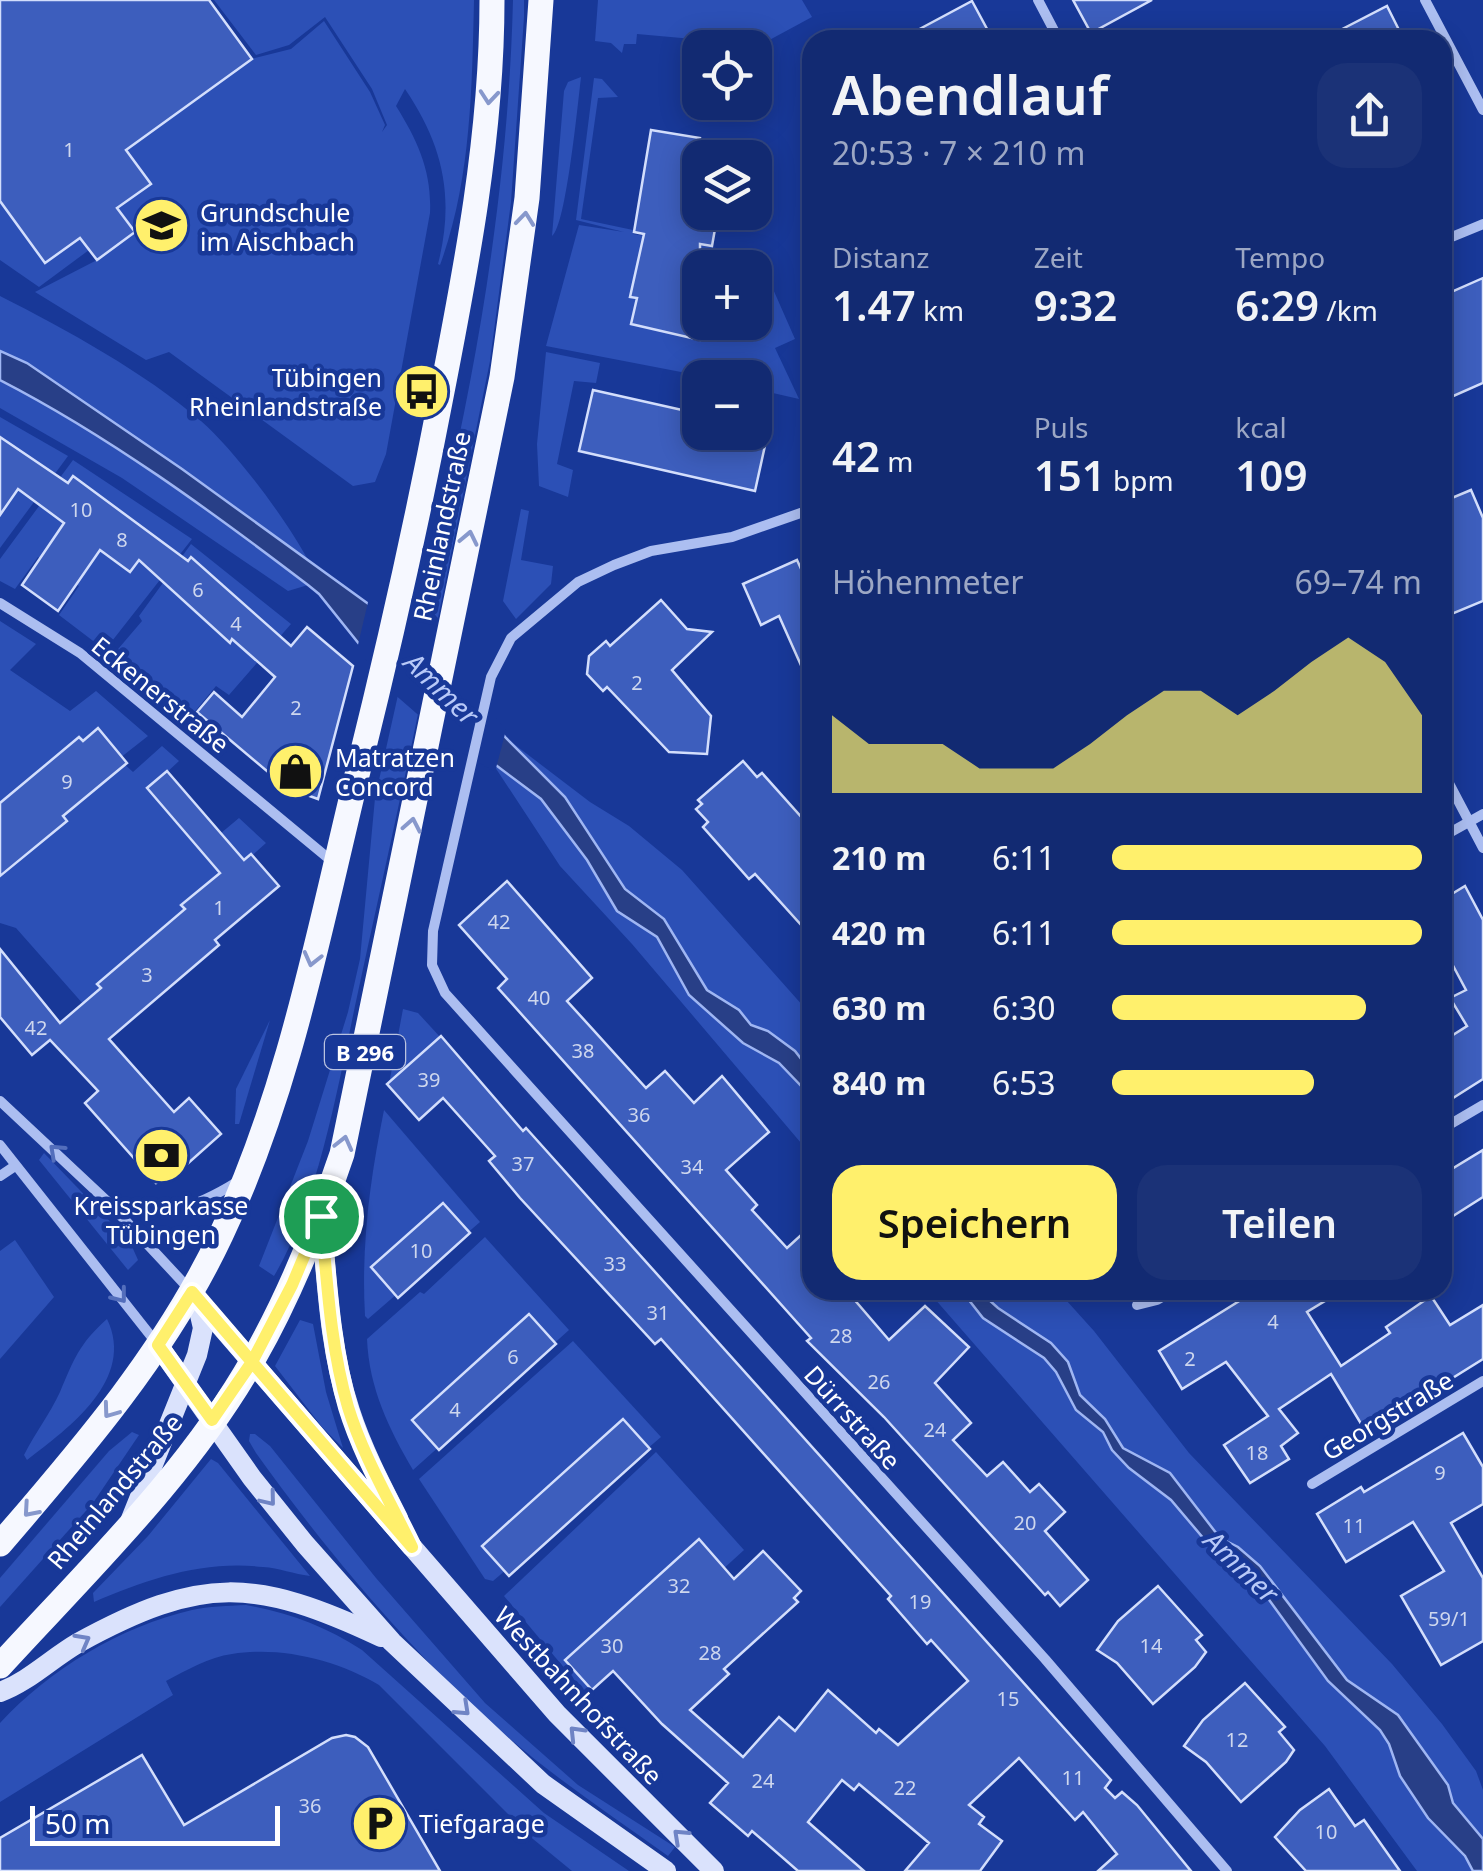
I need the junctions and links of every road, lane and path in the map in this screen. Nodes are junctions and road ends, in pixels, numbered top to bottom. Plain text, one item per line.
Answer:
1 (492, 0) edge
2 (541, 0) edge
3 (1038, 0) edge
4 (1425, 0) edge
5 (1054, 30) edge
6 (1441, 30) edge
7 (1452, 51) edge
8 (1483, 110) edge
9 (1483, 224) edge
10 (1452, 237) edge
11 (802, 513) edge
12 (0, 603) edge
13 (1452, 789) edge
14 (1483, 814) edge
15 (1469, 820) junction
16 (1452, 831) edge
17 (1483, 848) edge
18 (336, 865) junction
19 (0, 1100) edge
20 (1483, 1104) edge
21 (1452, 1123) edge
22 (0, 1146) edge
23 (15, 1166) junction
24 (0, 1176) edge
25 (246, 1177) junction
26 (110, 1204) junction
27 (321, 1216) junction
28 (192, 1292) junction
29 (1158, 1300) edge
30 (1137, 1306) dead end
31 (158, 1345) junction
32 (252, 1362) junction
33 (1483, 1381) edge
34 (186, 1384) junction
35 (212, 1420) junction
36 (1312, 1484) dead end
37 (130, 1522) junction
38 (0, 1544) edge
39 (412, 1547) junction
40 (392, 1642) junction
41 (0, 1666) edge
42 (0, 1692) edge
43 (666, 1871) edge
44 (714, 1871) edge
45 (1227, 1871) edge

1 -> 18 main road, Rheinlandstraße / B 296
27 -> 2 main road, Rheinlandstraße / B 296
3 - 5 street
4 - 6 street
7 - 8 street
9 - 10 street
11 - 45 street, Dürrstraße
12 - 18 street, Eckenerstraße
13 - 15 street
14 - 15 street
15 - 16 street
15 - 17 street
18 -> 25 main road, Rheinlandstraße / B 296
26 -> 19 street
20 - 21 street
22 - 23 street
23 - 24 street
23 -> 31 street
25 - 26 street
25 - 28 main road, Rheinlandstraße / B 296
26 - 28 street
27 - 32 main road, Rheinlandstraße / B 296
27 - 39 main road, B 296
28 - 31 main road, Rheinlandstraße / B 296
28 - 32 main road
28 - 34 main road
29 - 30 street
31 - 34 main road
31 -> 38 main road, Rheinlandstraße / B 296
32 - 35 main road, Rheinlandstraße / B 296
32 - 39 main road
33 - 36 street, Georgstraße
34 - 35 main road
34 - 37 main road
35 - 37 main road, Rheinlandstraße / B 296
35 -> 40 main road
37 - 41 main road, Rheinlandstraße / B 296
44 -> 39 main road, Westbahnhofstraße
42 -> 40 main road
40 -> 43 main road

